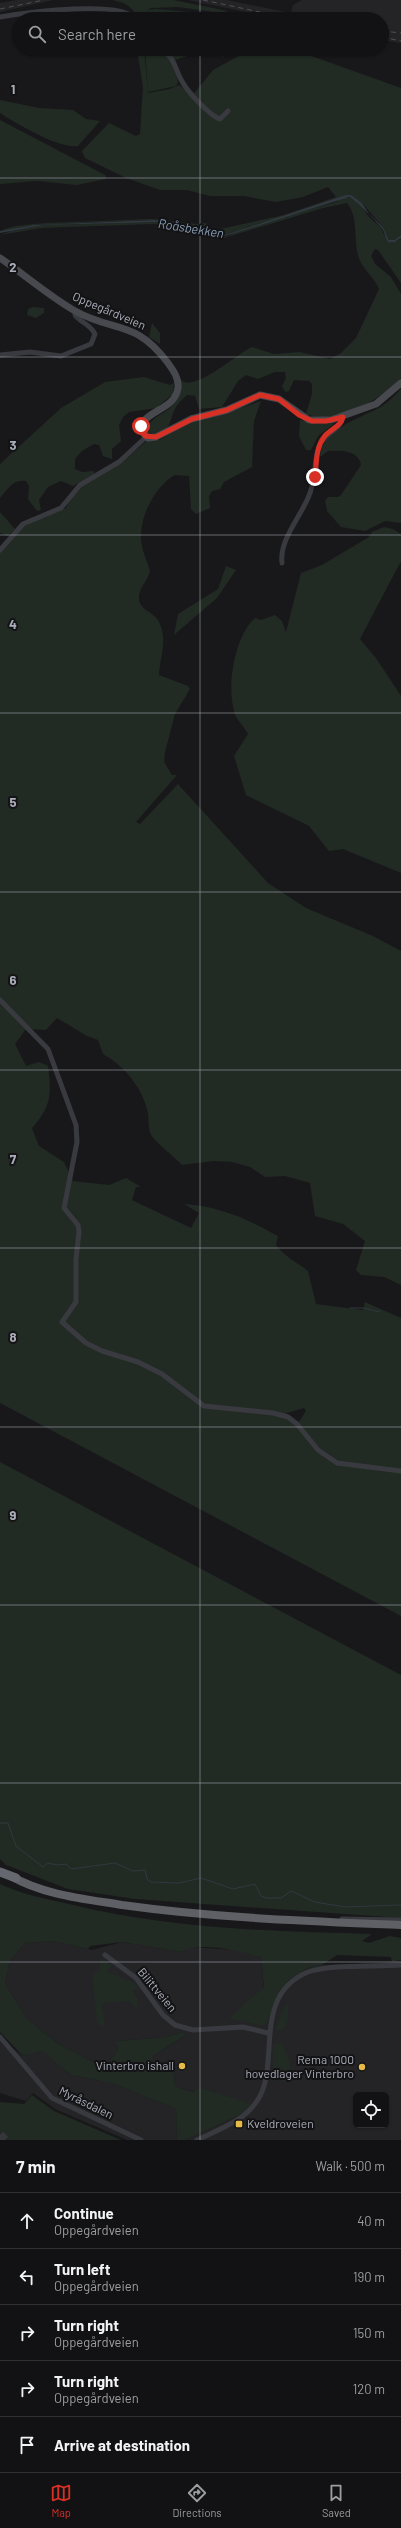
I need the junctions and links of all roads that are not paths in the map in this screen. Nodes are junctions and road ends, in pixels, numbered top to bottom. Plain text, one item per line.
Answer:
1 (73, 2) dead end
2 (126, 6) dead end
3 (24, 12) edge
4 (131, 12) edge
5 (12, 15) edge
6 (0, 17) edge
7 (169, 56) edge
8 (228, 111) dead end
9 (0, 258) edge
10 (76, 311) junction
11 (0, 355) edge
12 (401, 383) edge
13 (343, 417) junction
14 (146, 437) junction
15 (0, 550) edge
16 (282, 562) dead end
17 (0, 1000) edge
18 (401, 1471) edge
19 (0, 1870) edge
20 (0, 1875) edge
21 (16, 1878) joint
22 (401, 1920) edge
23 (327, 1922) junction
24 (401, 1926) edge
25 (105, 1955) dead end
26 (401, 1966) edge
27 (268, 2033) junction
28 (0, 2037) edge
29 (141, 2140) edge
30 (197, 2140) edge

1 - 3 street
2 - 4 street
5 - 6 street
7 - 8 street
9 - 10 main road, Oppegårdveien
10 - 11 street
10 - 14 main road, Oppegårdveien
12 - 13 main road
13 - 14 main road
13 - 16 street
14 - 15 street
17 - 18 street
19 - 21 highway
20 - 24 highway
21 - 23 highway
22 - 23 street
23 - 24 highway
25 - 27 street, Bilittveien
26 - 27 street
27 - 30 street
28 - 29 street, Myråsdalen

